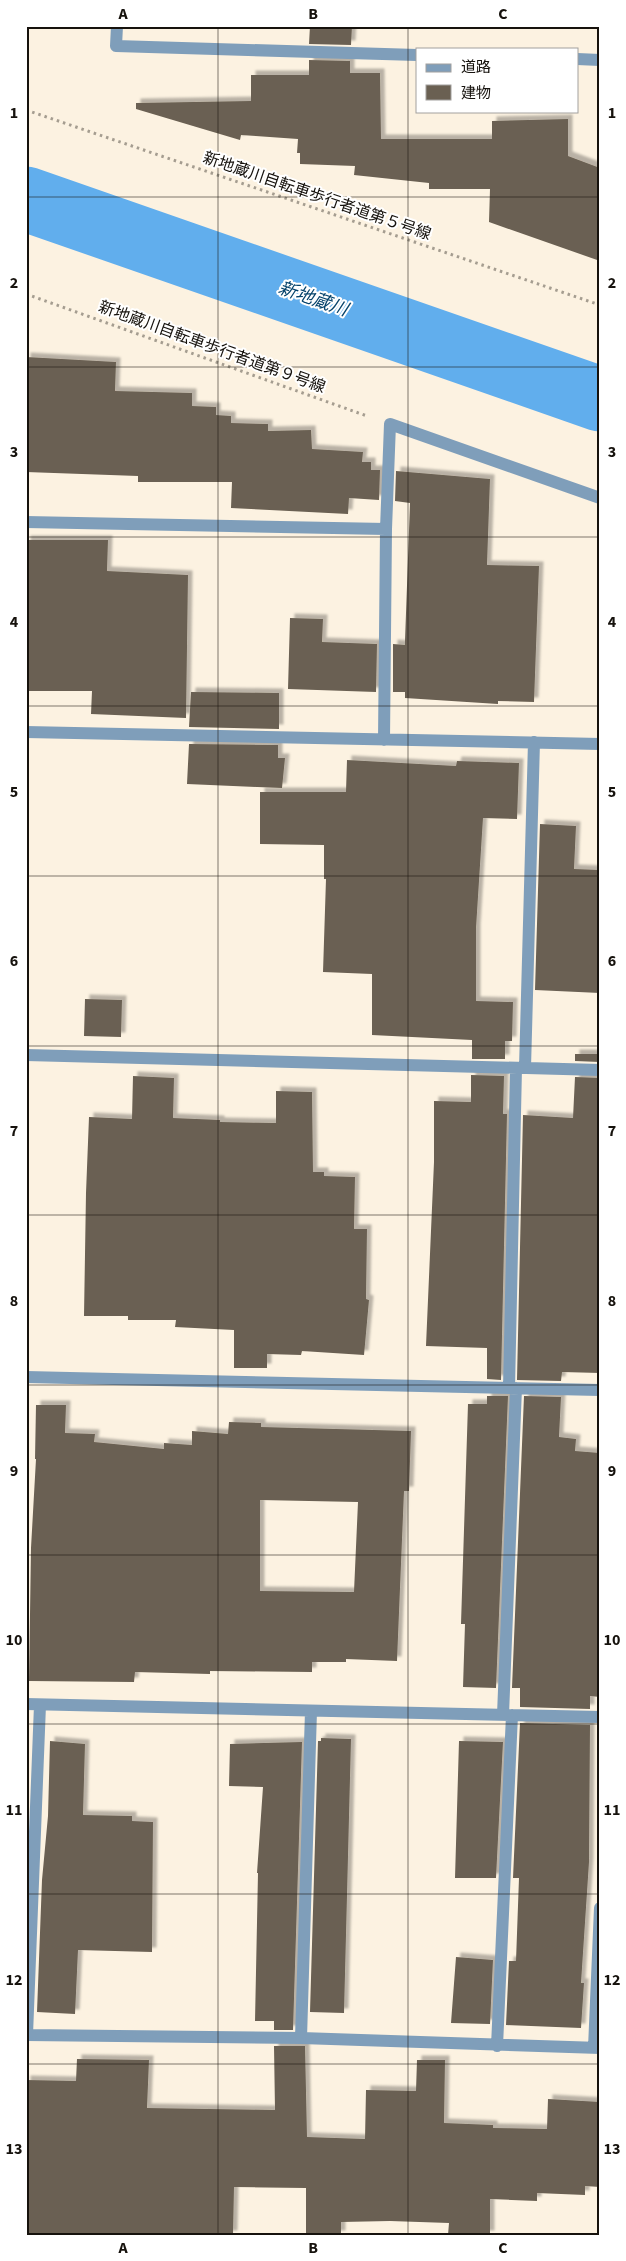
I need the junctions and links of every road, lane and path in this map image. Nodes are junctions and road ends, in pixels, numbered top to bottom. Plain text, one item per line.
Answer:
1 (116, 26) edge
2 (416, 55) edge
3 (578, 60) edge
4 (600, 60) edge
5 (26, 110) edge
6 (26, 294) edge
7 (600, 306) edge
8 (390, 424) junction
9 (600, 498) edge
10 (26, 522) edge
11 (386, 529) junction
12 (26, 732) edge
13 (384, 740) junction
14 (534, 742) junction
15 (600, 744) edge
16 (26, 1055) edge
17 (521, 1068) junction
18 (600, 1070) edge
19 (26, 1377) edge
20 (512, 1388) junction
21 (600, 1390) edge
22 (26, 1704) edge
23 (40, 1705) junction
24 (311, 1711) junction
25 (508, 1715) junction
26 (600, 1717) edge
27 (600, 1908) edge
28 (27, 2035) edge
29 (301, 2038) junction
30 (497, 2046) junction
31 (597, 2048) edge

1 - 2 street
3 - 4 street
5 - 7 path, 新地蔵川自転車歩行者道第５号線
6 - 8 path, 新地蔵川自転車歩行者道第９号線
8 - 9 street
8 - 11 street
10 - 11 street
11 - 13 street
12 - 13 street
13 - 14 street
14 - 15 street
14 - 17 street
16 - 17 street
17 - 18 street
17 - 20 street
19 - 20 street
20 - 21 street
20 - 25 street
22 - 23 street
23 - 24 street
23 - 28 street
24 - 25 street
24 - 29 street
25 - 26 street
25 - 30 street
27 - 31 street
28 - 29 street
29 - 30 street
30 - 31 street

